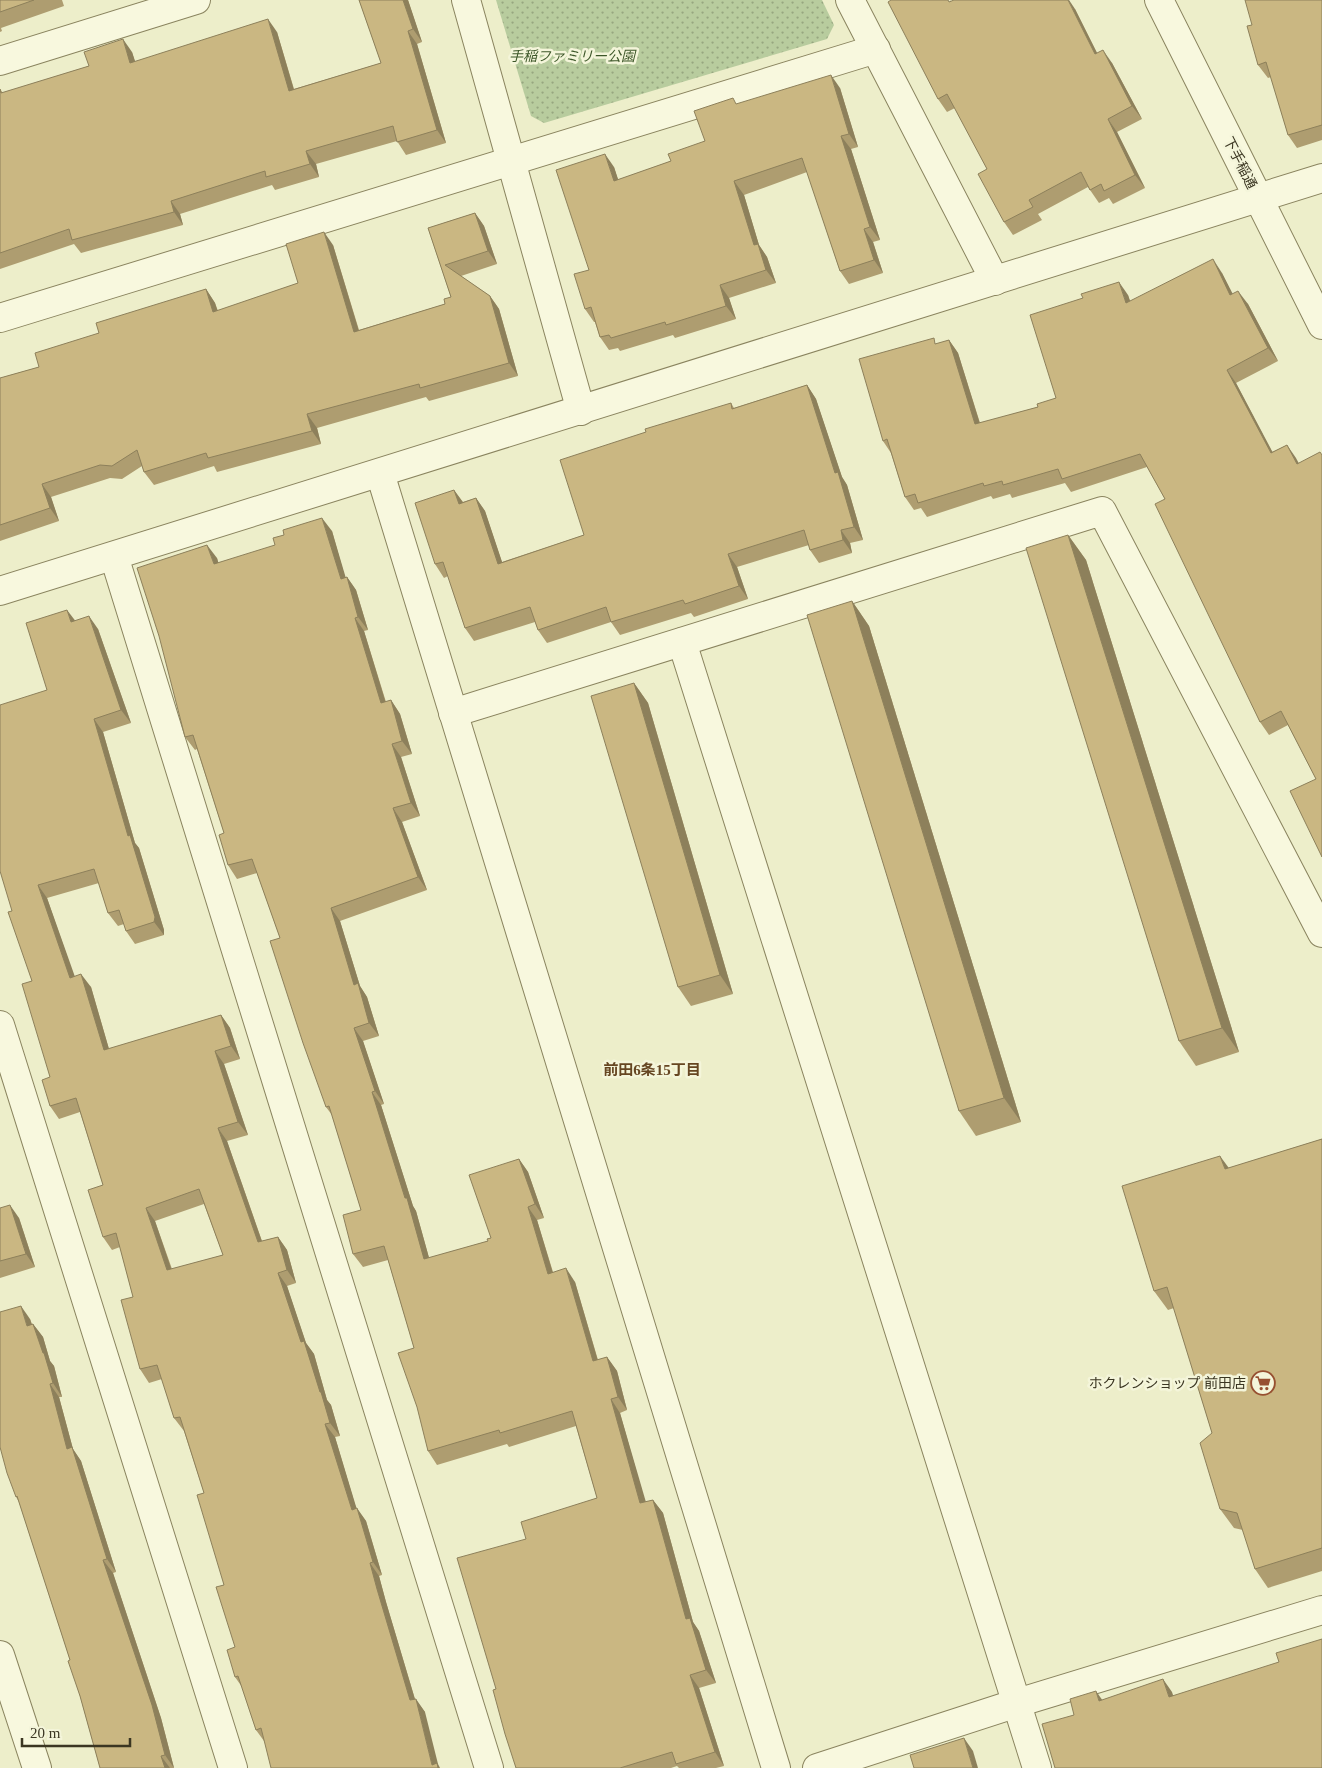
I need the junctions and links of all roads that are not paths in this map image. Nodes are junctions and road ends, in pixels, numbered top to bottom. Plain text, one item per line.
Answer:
1 (196, 0) edge
2 (466, 0) edge
3 (850, 0) edge
4 (1159, 0) edge
5 (876, 50) junction
6 (0, 61) edge
7 (511, 161) junction
8 (1322, 178) edge
9 (1258, 198) junction
10 (995, 281) junction
11 (0, 318) edge
12 (1322, 325) edge
13 (581, 411) junction
14 (380, 473) junction
15 (114, 556) junction
16 (0, 592) edge
17 (682, 642) junction
18 (453, 713) junction
19 (1322, 933) edge
20 (0, 1025) edge
21 (1322, 1610) edge
22 (0, 1655) edge
23 (1017, 1703) junction
24 (37, 1768) edge
25 (233, 1768) edge
26 (489, 1768) edge
27 (776, 1768) edge
28 (817, 1768) edge
29 (1037, 1768) edge

1 - 6 street
2 - 7 street
3 - 5 street
4 - 9 street, 下手稲通
5 - 7 street
5 - 10 street
7 - 11 street
7 - 13 street
8 - 9 street
9 - 10 street
9 - 12 street, 下手稲通
10 - 13 street
13 - 14 street
14 - 15 street
14 - 18 street
15 - 16 street
15 - 26 street
17 - 18 street
17 - 19 street
17 - 23 street
18 - 27 street
20 - 25 street
21 - 23 street
22 - 24 street
23 - 28 street
23 - 29 street

